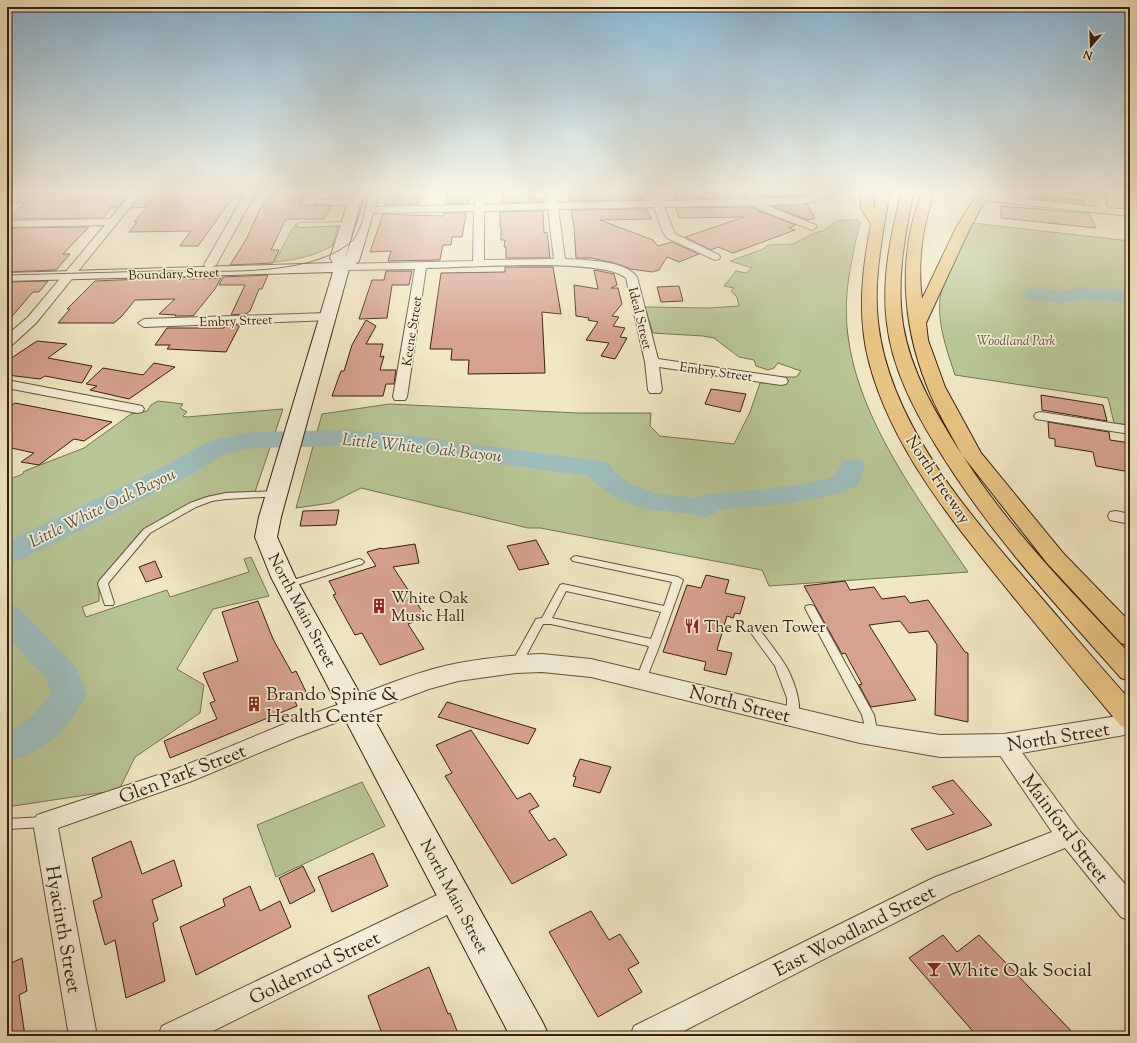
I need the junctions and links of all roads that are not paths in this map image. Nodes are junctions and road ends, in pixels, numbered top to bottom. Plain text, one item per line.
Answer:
1 (99, 239) edge
2 (225, 239) edge
3 (343, 239) edge
4 (359, 239) edge
5 (478, 239) edge
6 (557, 239) edge
7 (677, 239) edge
8 (876, 239) edge
9 (899, 239) edge
10 (917, 239) edge
11 (959, 239) edge
12 (715, 257) dead end
13 (560, 262) junction
14 (478, 263) junction
15 (421, 264) junction
16 (210, 265) junction
17 (342, 266) junction
18 (602, 266) joint
19 (7, 270) edge
20 (70, 272) junction
21 (7, 277) edge
22 (327, 317) junction
23 (144, 323) dead end
24 (917, 324) junction
25 (7, 342) edge
26 (652, 362) junction
27 (781, 380) dead end
28 (7, 384) edge
29 (655, 390) dead end
30 (400, 397) dead end
31 (137, 408) dead end
32 (1041, 416) dead end
33 (1130, 430) edge
34 (280, 484) junction
35 (576, 560) dead end
36 (359, 562) dead end
37 (287, 584) junction
38 (109, 603) dead end
39 (810, 608) dead end
40 (667, 610) junction
41 (545, 621) junction
42 (756, 633) dead end
43 (1130, 637) edge
44 (654, 647) junction
45 (516, 664) junction
46 (1130, 671) edge
47 (642, 679) junction
48 (354, 707) junction
49 (793, 716) junction
50 (1130, 718) edge
51 (1130, 724) edge
52 (872, 735) junction
53 (1004, 745) junction
54 (45, 822) junction
55 (7, 824) edge
56 (1069, 836) junction
57 (456, 898) junction
58 (1130, 909) edge
59 (83, 1036) edge
60 (172, 1036) edge
61 (530, 1036) edge
62 (644, 1036) edge

1 - 20 street
2 - 16 street
3 - 17 main road, North Main Street
4 - 17 main road, North Main Street
5 - 14 street
6 - 13 street
7 - 12 street
8 - 50 highway, North Freeway
9 - 46 highway, North Freeway
10 - 24 highway
11 - 24 highway
13 - 14 street, Boundary Street
13 - 18 street, Boundary Street
14 - 15 street, Boundary Street
15 - 17 street, Boundary Street
15 - 30 street, Keene Street
16 - 17 main road, Boundary Street
16 - 20 main road, Boundary Street
17 - 20 main road, Boundary Street
17 - 22 main road, North Main Street
18 - 26 street, Ideal Street
19 - 20 main road, Boundary Street
20 - 21 main road, Boundary Street
20 - 25 street
22 - 23 street, Embry Street
22 - 34 main road, North Main Street
24 - 43 highway
26 - 27 street, Embry Street
26 - 29 street, Ideal Street
28 - 31 street
32 - 33 street
34 - 37 main road, North Main Street
34 - 38 lane
35 - 40 lane
36 - 37 lane
37 - 48 main road, North Main Street
39 - 52 lane
40 - 41 lane
40 - 44 lane
41 - 44 lane
41 - 45 lane
42 - 49 lane
44 - 47 lane
45 - 47 street, North Street
45 - 48 street, North Street
47 - 49 street, North Street
48 - 54 street, Glen Park Street
48 - 57 main road, North Main Street
49 - 52 street, North Street
51 - 53 street, North Street
52 - 53 street, North Street
53 - 56 street, Mainford Street
54 - 55 lane, Glen Park Street
54 - 59 street, Hyacinth Street
56 - 58 street, Mainford Street
56 - 62 street, East Woodland Street
57 - 60 street, Goldenrod Street
57 - 61 main road, North Main Street

